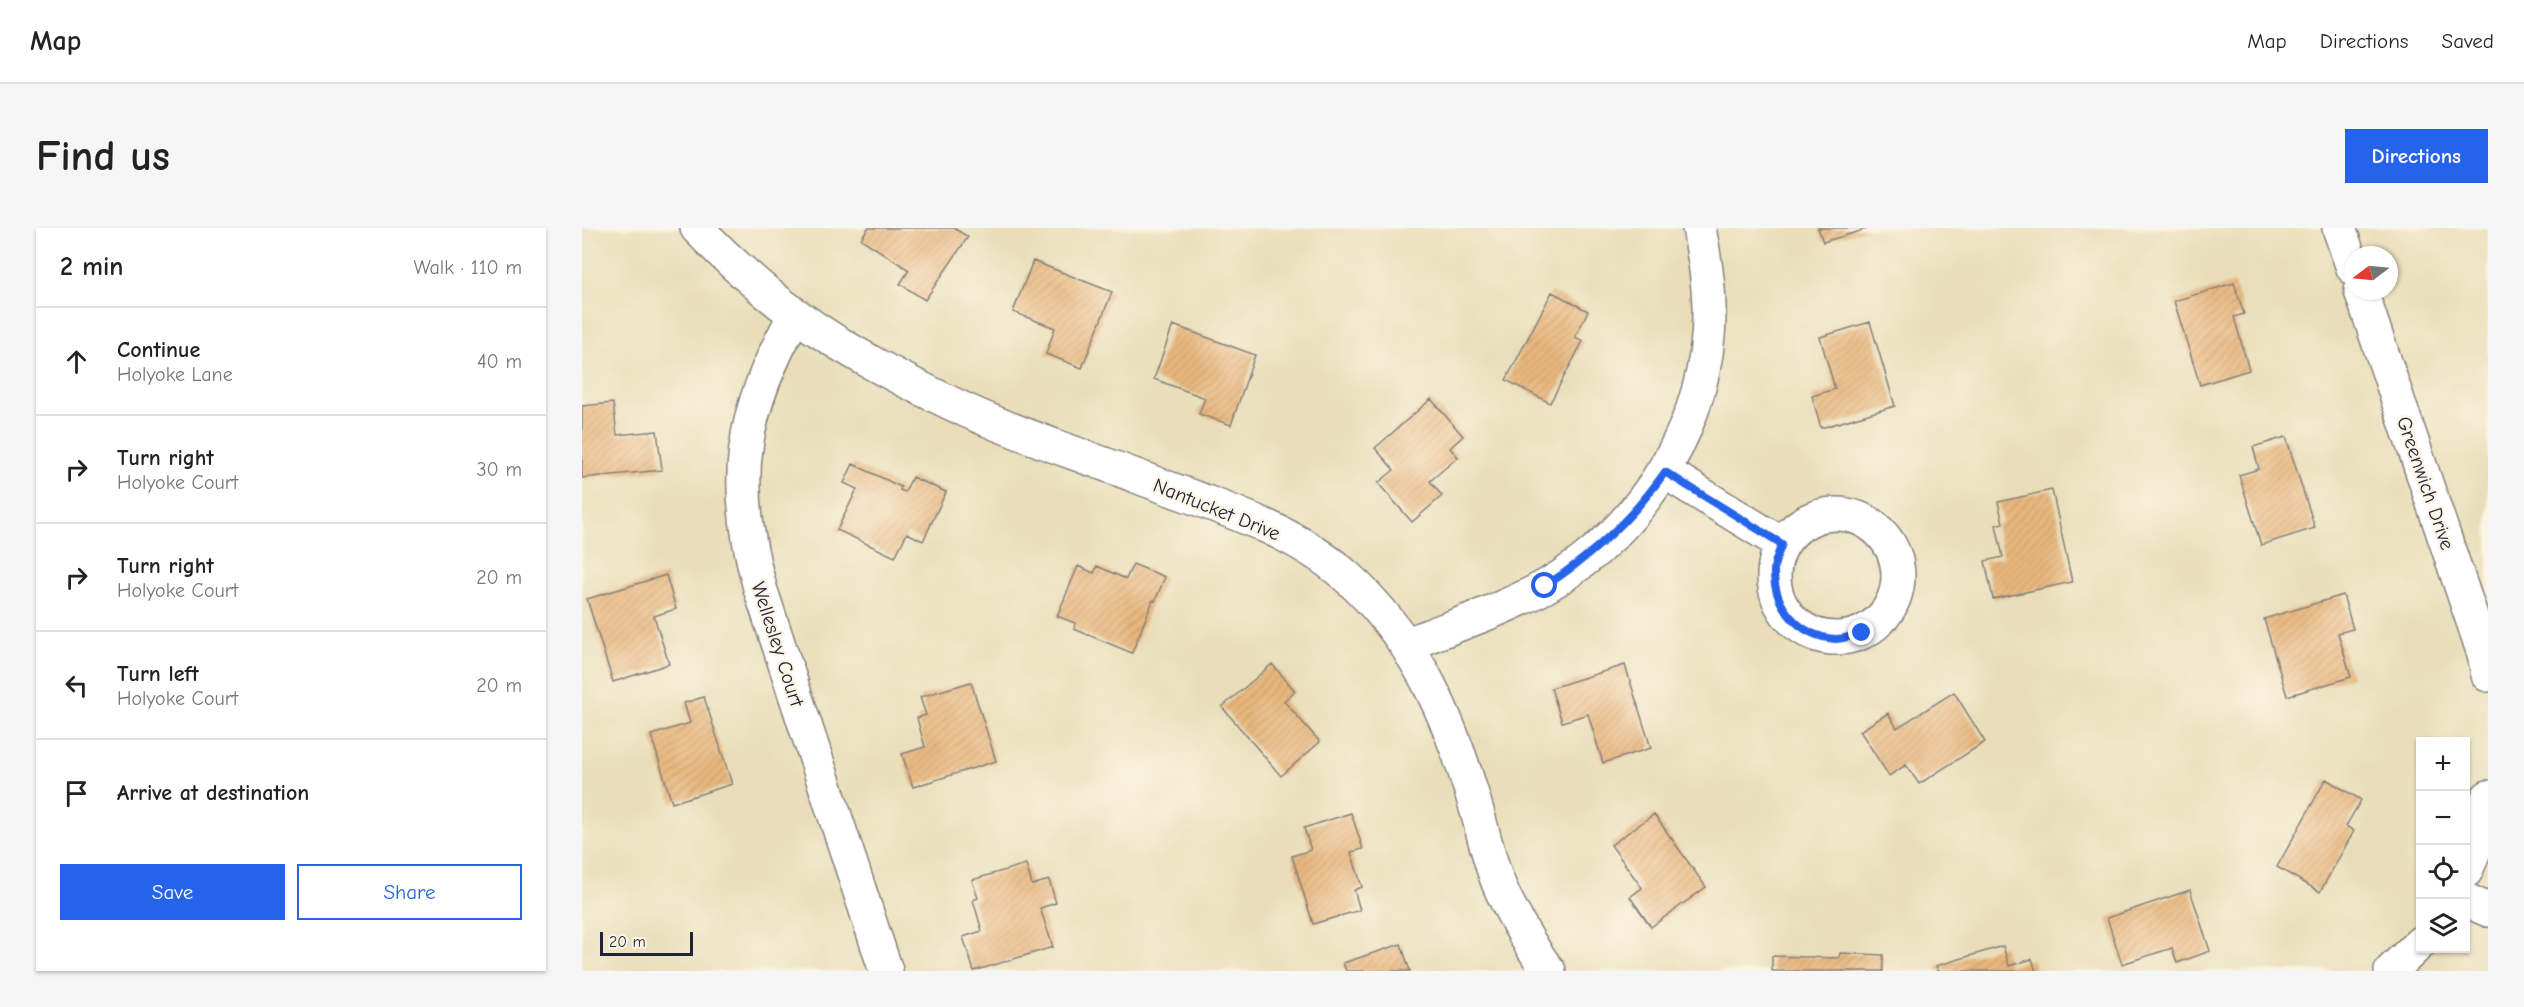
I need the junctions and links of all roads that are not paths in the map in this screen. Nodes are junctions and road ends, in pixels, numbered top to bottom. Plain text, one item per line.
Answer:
1 (697, 228) edge
2 (1699, 228) edge
3 (2339, 228) edge
4 (2345, 246) edge
5 (2364, 300) edge
6 (795, 315) junction
7 (1665, 472) junction
8 (1782, 544) dead end
9 (1408, 644) junction
10 (2488, 675) edge
11 (2488, 797) edge
12 (2470, 861) edge
13 (2470, 902) edge
14 (2488, 910) edge
15 (2416, 948) edge
16 (886, 971) edge
17 (1549, 971) edge
18 (2391, 971) edge

1 - 6 street, Nantucket Drive
2 - 7 street
3 - 4 street
5 - 10 street, Greenwich Drive
6 - 9 street, Nantucket Drive
6 - 16 street, Wellesley Court
7 - 8 street
7 - 9 street
9 - 17 street, Nantucket Drive
11 - 12 street
13 - 14 street
15 - 18 street

